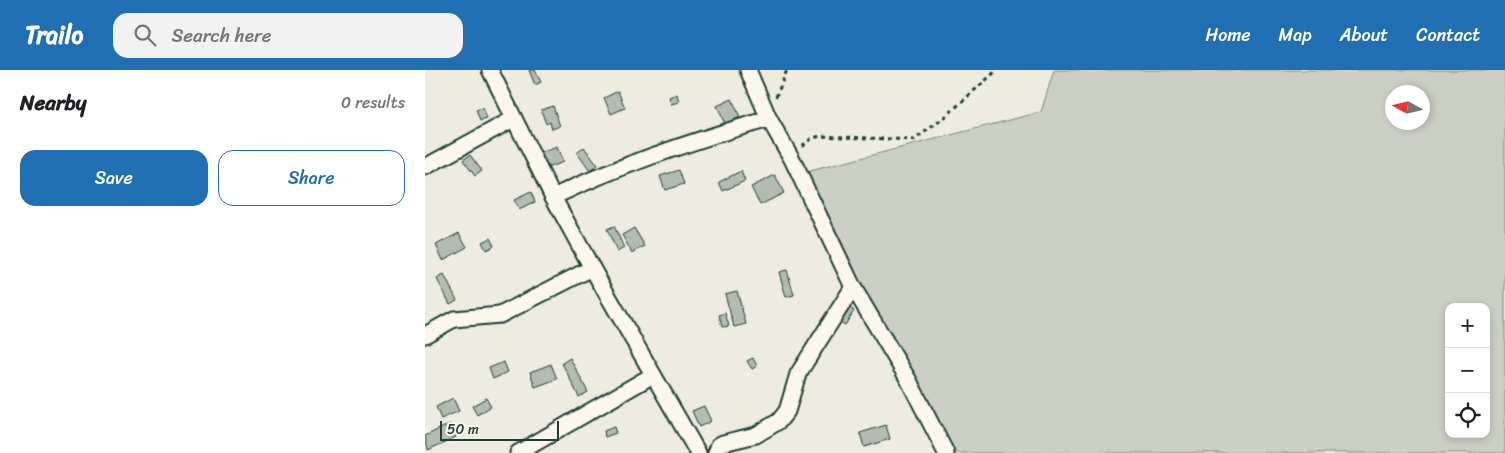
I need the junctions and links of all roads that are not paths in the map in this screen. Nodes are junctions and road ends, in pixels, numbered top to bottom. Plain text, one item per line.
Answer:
1 (490, 70) edge
2 (748, 70) edge
3 (513, 119) junction
4 (769, 119) junction
5 (425, 168) edge
6 (553, 197) junction
7 (593, 268) junction
8 (853, 287) junction
9 (425, 335) edge
10 (653, 375) junction
11 (527, 450) edge
12 (698, 453) edge
13 (716, 453) edge
14 (946, 453) edge

1 - 3 street
2 - 4 street
3 - 5 street
3 - 6 street
4 - 6 street
4 - 8 street
6 - 7 street
7 - 9 street
7 - 10 street
8 - 13 street
8 - 14 street
10 - 11 street
10 - 12 street

